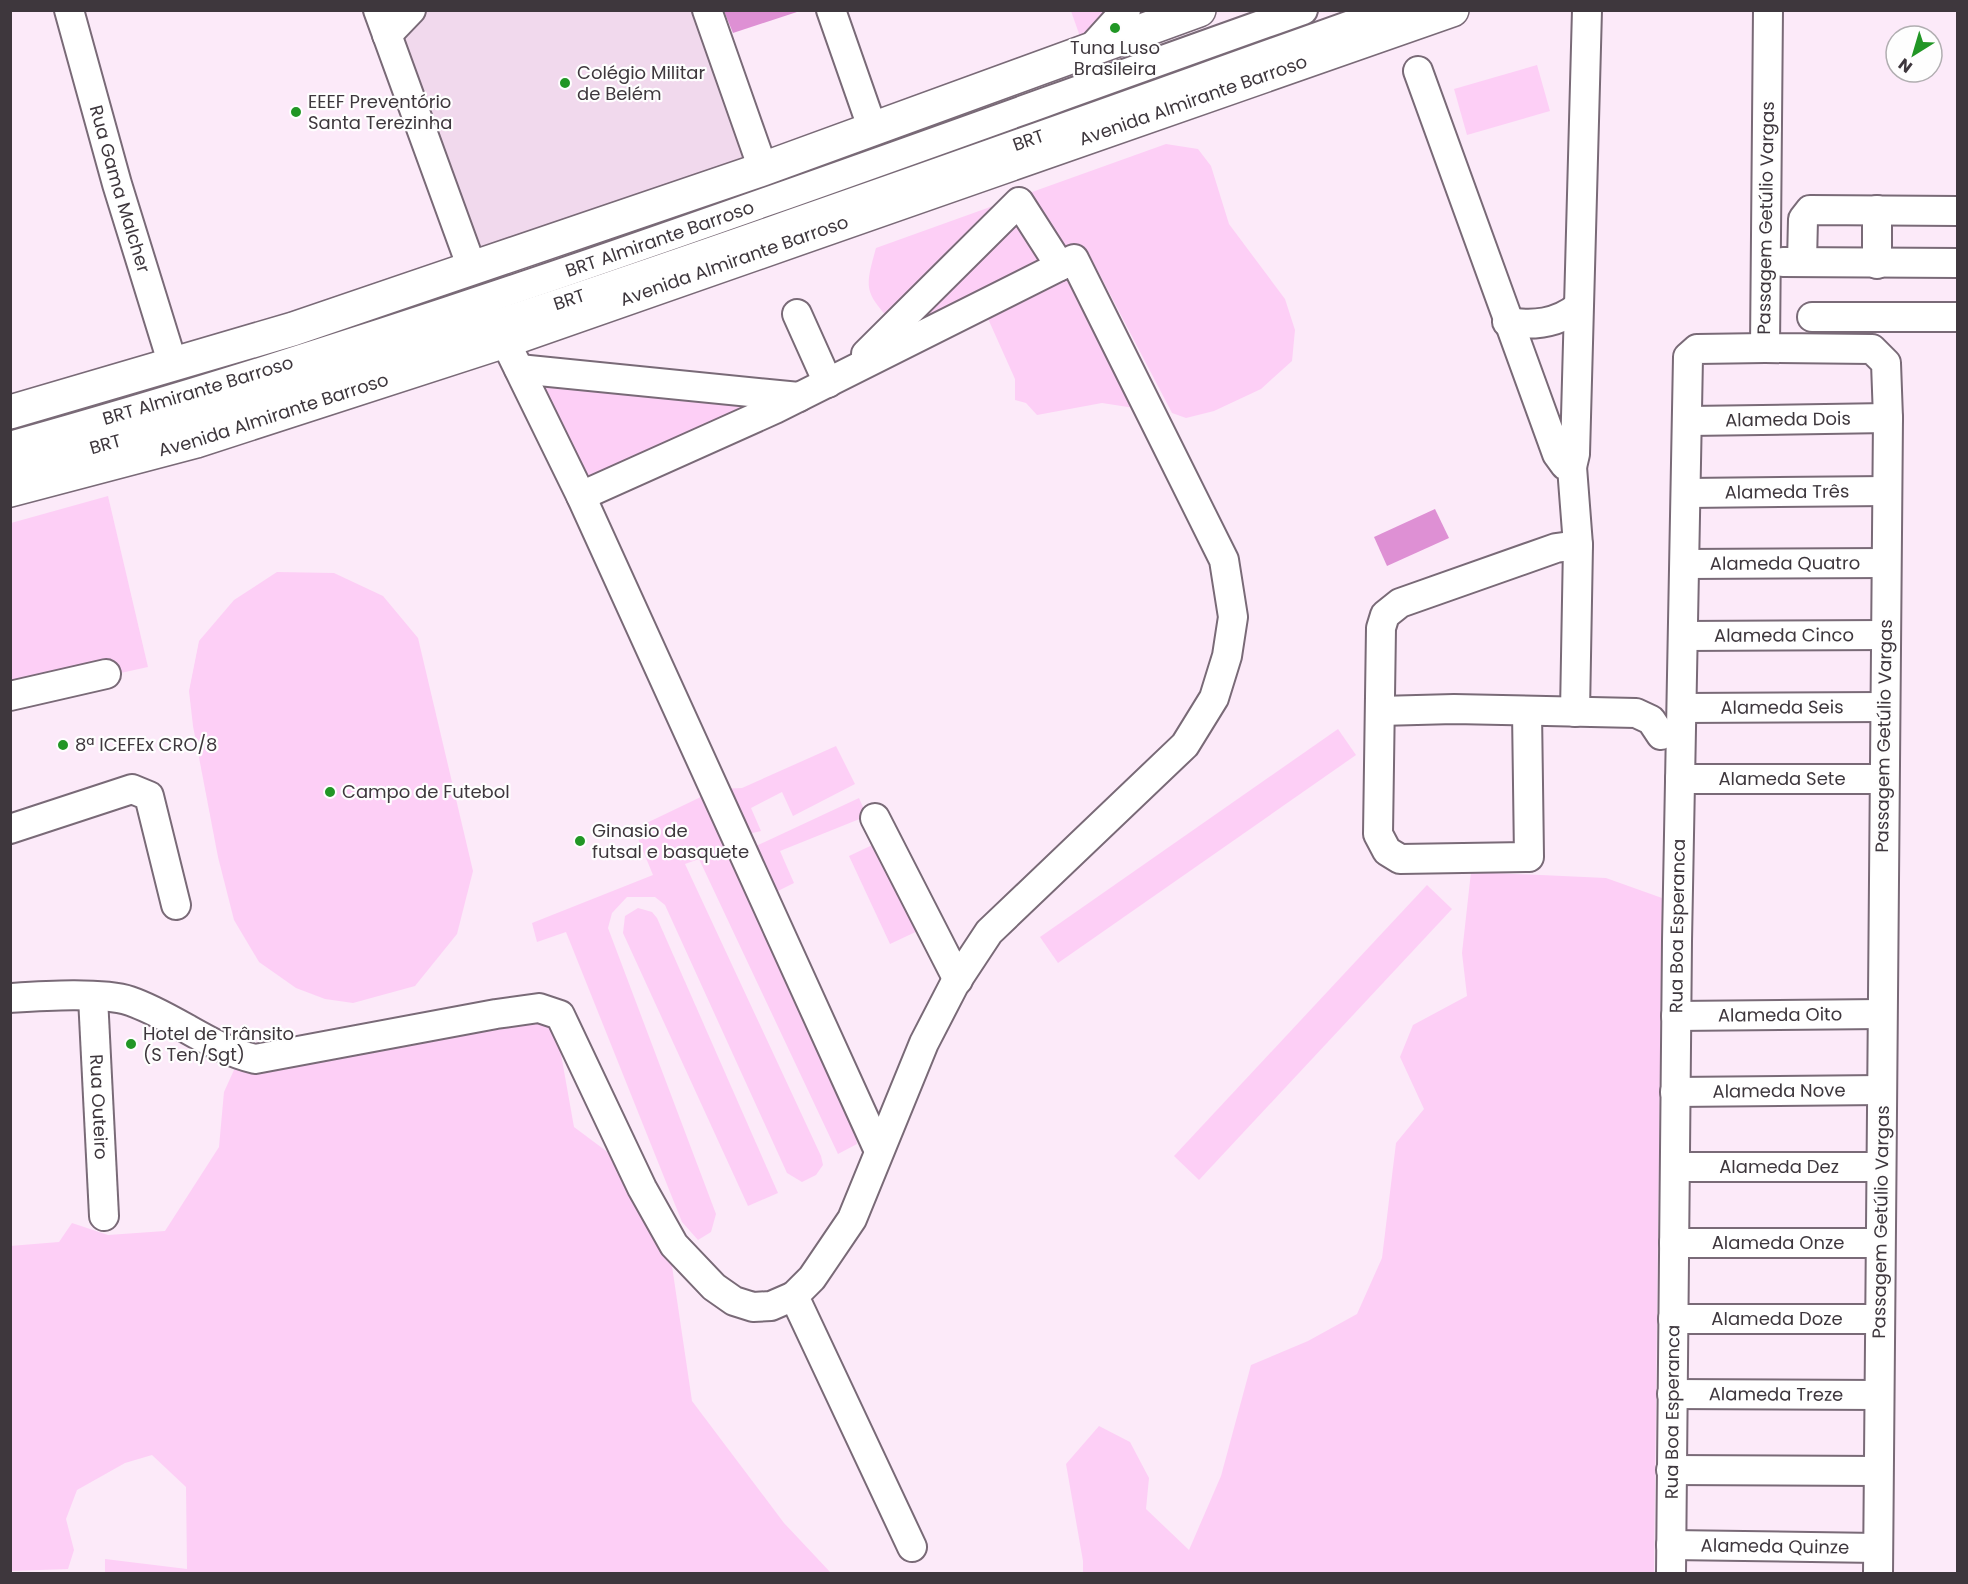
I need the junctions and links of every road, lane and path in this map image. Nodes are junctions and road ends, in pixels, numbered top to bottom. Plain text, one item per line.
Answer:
1 (69, 10) edge
2 (411, 10) edge
3 (707, 10) edge
4 (831, 10) edge
5 (1126, 10) edge
6 (1199, 10) edge
7 (1303, 10) edge
8 (1392, 10) edge
9 (1452, 10) edge
10 (1587, 10) edge
11 (1768, 10) edge
12 (383, 23) edge
13 (1088, 52) junction
14 (1418, 70) dead end
15 (873, 130) junction
16 (763, 169) junction
17 (1877, 210) junction
18 (1958, 211) edge
19 (1802, 262) junction
20 (1765, 263) junction
21 (1958, 263) edge
22 (1877, 264) junction
23 (1060, 266) junction
24 (472, 268) junction
25 (1578, 307) junction
26 (796, 314) dead end
27 (1812, 317) dead end
28 (1958, 317) edge
29 (1507, 322) junction
30 (1765, 348) junction
31 (512, 355) junction
32 (173, 365) junction
33 (838, 378) junction
34 (799, 397) junction
35 (10, 412) edge
36 (1888, 418) junction
37 (1689, 421) junction
38 (10, 446) edge
39 (1572, 467) junction
40 (10, 471) edge
41 (10, 490) edge
42 (1887, 490) junction
43 (1687, 493) junction
44 (581, 496) junction
45 (1578, 545) junction
46 (1886, 563) junction
47 (1685, 564) junction
48 (1885, 635) junction
49 (1684, 636) junction
50 (106, 674) dead end
51 (10, 696) edge
52 (1884, 707) junction
53 (1682, 708) junction
54 (1380, 711) junction
55 (1527, 711) junction
56 (1575, 712) junction
57 (1661, 735) dead end
58 (1680, 779) junction
59 (1883, 779) junction
60 (875, 818) dead end
61 (10, 829) edge
62 (176, 905) dead end
63 (958, 980) junction
64 (93, 997) junction
65 (10, 998) edge
66 (1882, 1014) junction
67 (1676, 1016) junction
68 (1882, 1090) junction
69 (1675, 1092) junction
70 (879, 1151) junction
71 (1674, 1167) junction
72 (1881, 1167) junction
73 (104, 1216) dead end
74 (1674, 1243) junction
75 (1880, 1243) junction
76 (794, 1296) junction
77 (1673, 1318) junction
78 (1880, 1319) junction
79 (1672, 1394) junction
80 (1879, 1395) junction
81 (1671, 1470) junction
82 (1878, 1472) junction
83 (1671, 1545) junction
84 (912, 1547) dead end
85 (1878, 1561) edge
86 (1671, 1574) edge

1 - 32 street, Rua Gama Malcher
2 - 12 street
3 - 16 street
4 - 15 street
5 - 13 street
6 - 13 highway
7 - 38 street, BRT Almirante Barroso
8 - 40 street, BRT
9 - 31 highway, Avenida Almirante Barroso
10 - 25 street
11 - 20 street, Passagem Getúlio Vargas
12 - 24 street
13 - 15 highway
14 - 29 street
15 - 16 highway
16 - 24 highway
17 - 18 street
17 - 19 street
17 - 22 street
19 - 20 street
19 - 22 street
20 - 30 street, Passagem Getúlio Vargas
21 - 22 street
23 - 33 street
23 - 33 street
23 - 63 street
24 - 32 highway
25 - 29 street
25 - 39 street
26 - 33 street
27 - 28 street
29 - 39 street
30 - 36 street, Passagem Getúlio Vargas
30 - 37 street, Rua Boa Esperanca
31 - 34 street
31 - 41 highway, Avenida Almirante Barroso
31 - 44 street
32 - 35 highway
33 - 34 street
34 - 44 street
36 - 37 street, Alameda Dois
36 - 42 street, Passagem Getúlio Vargas
37 - 43 street, Rua Boa Esperanca
39 - 45 street
42 - 43 street, Alameda Três
42 - 46 street, Passagem Getúlio Vargas
43 - 47 street, Rua Boa Esperanca
44 - 70 street
45 - 54 street
45 - 56 street
46 - 47 street, Alameda Quatro
46 - 48 street, Passagem Getúlio Vargas
47 - 49 street, Rua Boa Esperanca
48 - 49 street, Alameda Cinco
48 - 52 street, Passagem Getúlio Vargas
49 - 53 street, Rua Boa Esperanca
50 - 51 street
52 - 53 street, Alameda Seis
52 - 59 street, Passagem Getúlio Vargas
53 - 58 street, Rua Boa Esperanca
54 - 55 street
54 - 55 street
55 - 56 street
56 - 57 street
58 - 59 street, Alameda Sete
58 - 67 street, Rua Boa Esperanca
59 - 66 street, Passagem Getúlio Vargas
60 - 63 street
61 - 62 street
63 - 70 street
64 - 65 street
64 - 73 street, Rua Outeiro
64 - 76 street
66 - 67 street, Alameda Oito
66 - 68 street, Passagem Getúlio Vargas
67 - 69 street, Rua Boa Esperanca
68 - 69 street, Alameda Nove
68 - 72 street, Passagem Getúlio Vargas
69 - 71 street, Rua Boa Esperanca
70 - 76 street
71 - 72 street, Alameda Dez
71 - 74 street, Rua Boa Esperanca
72 - 75 street, Passagem Getúlio Vargas
74 - 75 street, Alameda Onze
74 - 77 street, Rua Boa Esperanca
75 - 78 street, Passagem Getúlio Vargas
76 - 84 street
77 - 78 street, Alameda Doze
77 - 79 street, Rua Boa Esperanca
78 - 80 street, Passagem Getúlio Vargas
79 - 80 street, Alameda Treze
79 - 81 street, Rua Boa Esperanca
80 - 82 street, Passagem Getúlio Vargas
81 - 82 street
81 - 83 street, Rua Boa Esperanca
82 - 85 street, Passagem Getúlio Vargas
83 - 85 street, Alameda Quinze
83 - 86 street, Rua Boa Esperanca

